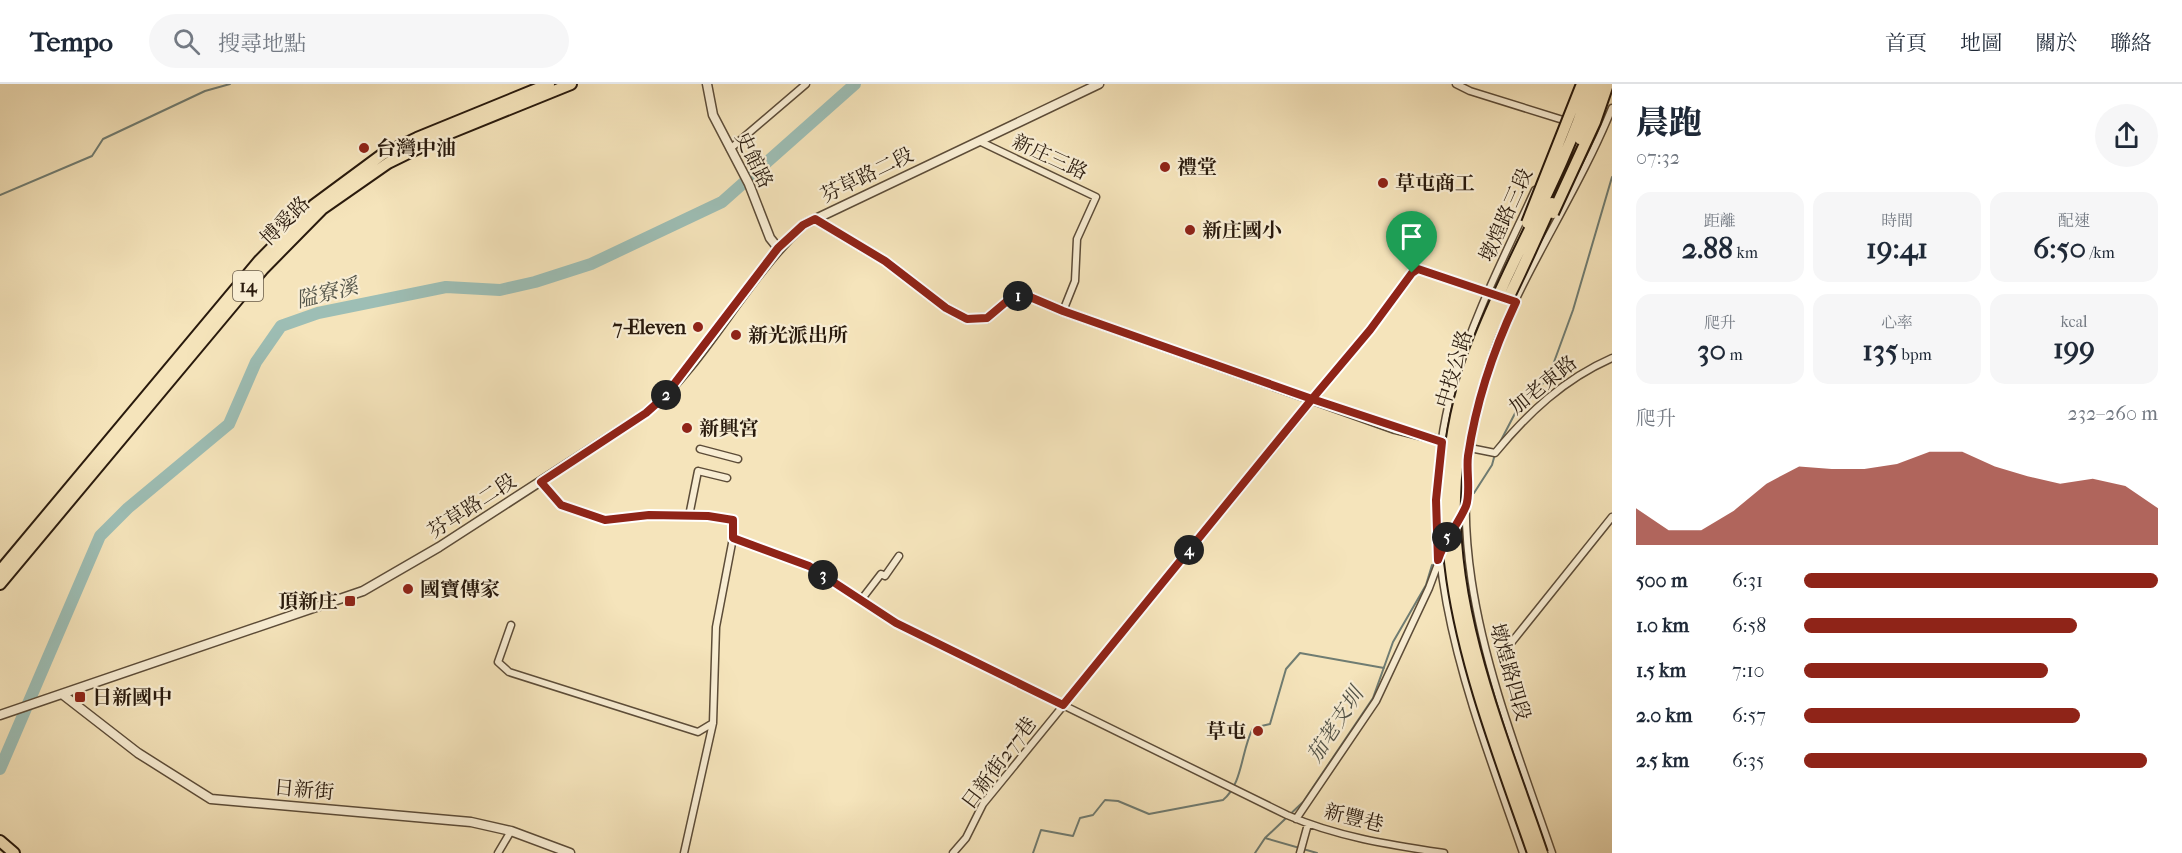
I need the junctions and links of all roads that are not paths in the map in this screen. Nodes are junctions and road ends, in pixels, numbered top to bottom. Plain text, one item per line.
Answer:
1 (549, 84) edge
2 (572, 84) edge
3 (707, 84) edge
4 (806, 84) edge
5 (1099, 84) edge
6 (1456, 84) edge
7 (1577, 84) edge
8 (1582, 84) edge
9 (1591, 84) edge
10 (1599, 84) edge
11 (1608, 84) edge
12 (1612, 108) edge
13 (1563, 120) junction
14 (978, 141) junction
15 (732, 152) junction
16 (385, 158) junction
17 (1544, 169) junction
18 (357, 177) junction
19 (1578, 184) junction
20 (815, 219) junction
21 (778, 248) junction
22 (1519, 265) junction
23 (1490, 291) junction
24 (1516, 302) junction
25 (1063, 311) junction
26 (1612, 358) edge
27 (1312, 399) junction
28 (1442, 442) junction
29 (1470, 447) junction
30 (700, 449) dead end
31 (738, 459) dead end
32 (727, 478) dead end
33 (541, 482) junction
34 (1466, 505) junction
35 (689, 516) junction
36 (1612, 517) edge
37 (733, 538) junction
38 (899, 556) dead end
39 (1438, 560) junction
40 (0, 571) edge
41 (0, 584) edge
42 (861, 600) junction
43 (511, 626) dead end
44 (1511, 643) dead end
45 (62, 694) junction
46 (1063, 705) junction
47 (2, 715) edge
48 (713, 723) junction
49 (1292, 817) junction
50 (1308, 824) junction
51 (511, 831) junction
52 (0, 841) edge
53 (14, 853) edge
54 (498, 853) edge
55 (570, 853) edge
56 (684, 853) edge
57 (953, 853) edge
58 (1300, 853) edge
59 (1444, 853) edge
60 (1523, 853) edge
61 (1533, 853) edge
62 (1542, 853) edge
63 (1552, 853) edge

1 - 16 main road, 博愛路 / 14
2 - 16 main road, 博愛路 / 14
3 - 15 street, 史館路
4 - 15 street
5 - 14 street, 芬草路二段
6 - 13 street
7 - 13 street, 墩煌路三段
8 - 22 main road, bridge
9 - 22 main road, 中投公路, bridge
10 - 22 main road, 中投公路, bridge
11 - 22 main road, bridge
12 - 19 street
13 - 17 street, 墩煌路三段
14 - 20 street, 芬草路二段
14 - 25 street, 新庄三路
15 - 21 street, 史館路
16 - 18 main road, 博愛路 / 14
17 - 19 street
17 - 23 street, 墩煌路三段
18 - 40 main road, 博愛路 / 14
18 - 41 main road, 博愛路 / 14
19 - 24 street
20 - 21 street, 芬草路二段
20 - 25 street
21 - 33 street, 芬草路二段
22 - 61 main road, 中投公路, bridge
22 - 62 main road, 中投公路, bridge
23 - 24 street
23 - 27 street, 日新街277巷
23 - 28 street, 墩煌路三段
24 - 29 street
25 - 27 street
26 - 29 street, 加老東路
27 - 28 street
27 - 46 street, 日新街277巷
28 - 29 street
28 - 39 street, 墩煌路三段
29 - 34 street, 墩煌路四段
30 - 31 street
32 - 35 street
33 - 35 street
33 - 45 street, 芬草路二段
34 - 39 street
34 - 63 street, 墩煌路四段
35 - 37 street
36 - 44 street
37 - 42 street, 新豐巷
37 - 48 street
38 - 42 street
39 - 49 street
39 - 60 street
42 - 46 street, 新豐巷
43 - 48 street
45 - 47 street, 芬草路二段
45 - 51 street, 日新街
46 - 49 street, 新豐巷
46 - 57 street, 日新街277巷
48 - 56 street
49 - 50 street, 新豐巷
50 - 58 street
50 - 59 street, 新豐巷
51 - 54 street
51 - 55 street, 日新街
52 - 53 main road

